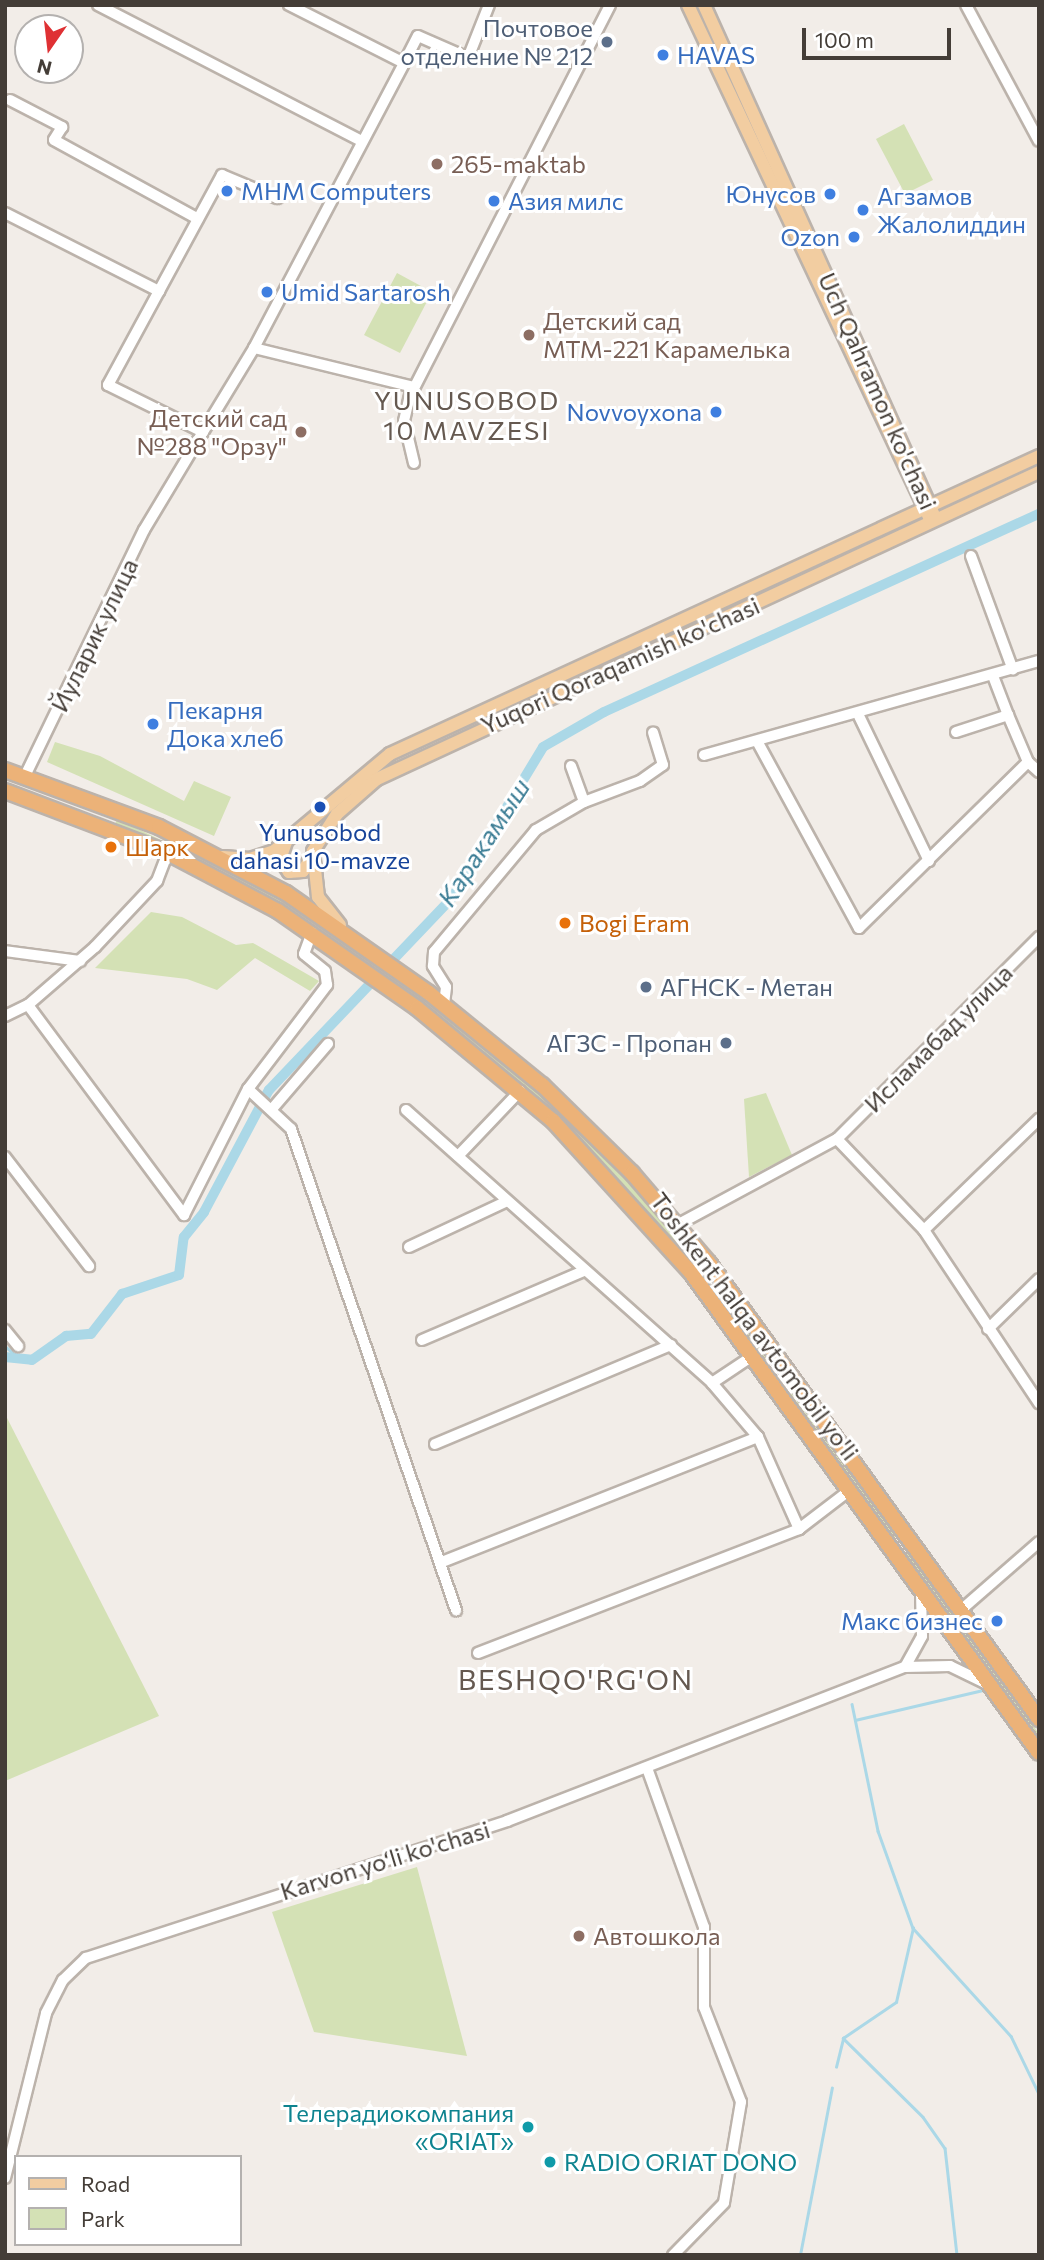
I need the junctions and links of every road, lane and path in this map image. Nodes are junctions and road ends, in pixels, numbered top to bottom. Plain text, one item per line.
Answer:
1 (98, 5) edge
2 (289, 5) edge
3 (489, 5) edge
4 (610, 5) edge
5 (688, 5) edge
6 (704, 5) edge
7 (966, 5) edge
8 (404, 63) junction
9 (729, 77) junction
10 (10, 100) dead end
11 (1039, 140) edge
12 (361, 141) junction
13 (278, 198) dead end
14 (5, 213) edge
15 (198, 219) junction
16 (159, 291) junction
17 (254, 348) junction
18 (414, 387) junction
19 (203, 432) junction
20 (1039, 456) edge
21 (414, 463) dead end
22 (1039, 472) edge
23 (929, 510) junction
24 (935, 522) junction
25 (971, 556) dead end
26 (1039, 661) edge
27 (1013, 670) junction
28 (993, 676) junction
29 (1008, 715) junction
30 (859, 716) junction
31 (653, 732) dead end
32 (956, 732) dead end
33 (757, 741) junction
34 (704, 755) dead end
35 (1028, 762) junction
36 (571, 766) dead end
37 (5, 770) edge
38 (1039, 772) edge
39 (25, 776) junction
40 (5, 791) edge
41 (584, 802) junction
42 (110, 807) junction
43 (103, 826) junction
44 (286, 841) junction
45 (168, 853) junction
46 (222, 857) junction
47 (311, 858) junction
48 (929, 861) junction
49 (312, 932) junction
50 (348, 933) junction
51 (1039, 937) edge
52 (5, 951) edge
53 (79, 961) junction
54 (28, 1004) junction
55 (444, 1004) junction
56 (5, 1016) edge
57 (328, 1044) dead end
58 (248, 1089) junction
59 (520, 1091) junction
60 (272, 1109) junction
61 (407, 1110) dead end
62 (1039, 1119) edge
63 (837, 1139) junction
64 (458, 1156) junction
65 (5, 1157) edge
66 (507, 1201) junction
67 (677, 1225) junction
68 (924, 1230) junction
69 (409, 1247) dead end
70 (89, 1266) dead end
71 (584, 1271) junction
72 (1039, 1279) edge
73 (5, 1329) edge
74 (988, 1329) junction
75 (422, 1340) dead end
76 (671, 1345) junction
77 (18, 1346) dead end
78 (748, 1359) dead end
79 (789, 1370) junction
80 (773, 1382) junction
81 (712, 1383) junction
82 (1039, 1403) edge
83 (758, 1437) junction
84 (435, 1444) dead end
85 (850, 1490) junction
86 (799, 1529) junction
87 (911, 1540) junction
88 (1039, 1542) edge
89 (894, 1552) junction
90 (442, 1562) junction
91 (919, 1586) junction
92 (456, 1610) dead end
93 (961, 1610) junction
94 (478, 1653) dead end
95 (905, 1667) junction
96 (992, 1687) junction
97 (1036, 1711) edge
98 (1039, 1753) edge
99 (647, 1768) junction
100 (5, 2178) edge
101 (673, 2255) edge

1 - 12 street
2 - 8 street
3 - 8 street, Йуларик улица
4 - 18 street
5 - 9 main road, Uch Qahramon ko'chasi
6 - 9 main road, Uch Qahramon ko'chasi
7 - 11 street
8 - 12 street, Йуларик улица
9 - 23 main road, Uch Qahramon ko'chasi
10 - 15 street
12 - 17 street, Йуларик улица
13 - 15 street
14 - 16 street
15 - 16 street
16 - 19 street
17 - 18 street
17 - 19 street, Йуларик улица
18 - 21 street
19 - 39 street, Йуларик улица
20 - 23 main road, Yuqori Qoraqamish ko'chasi
22 - 24 main road, Yuqori Qoraqamish ko'chasi
23 - 24 main road, Uch Qahramon ko'chasi
23 - 44 main road, Yuqori Qoraqamish ko'chasi
24 - 47 main road, Yuqori Qoraqamish ko'chasi
25 - 27 street
26 - 27 street
27 - 28 street
28 - 29 street
28 - 30 street
29 - 32 street
29 - 35 street
30 - 33 street
30 - 48 street
31 - 41 street
33 - 34 street
33 - 48 street
35 - 38 street
35 - 48 street
36 - 41 street
37 - 39 highway, Toshkent halqa avtomobil yo'li
39 - 42 highway, Toshkent halqa avtomobil yo'li
40 - 43 highway, Toshkent halqa avtomobil yo'li
41 - 55 street
42 - 43 highway
42 - 46 highway, Toshkent halqa avtomobil yo'li
43 - 45 highway, Toshkent halqa avtomobil yo'li
44 - 46 main road, Yuqori Qoraqamish ko'chasi
44 - 47 main road
45 - 49 highway, Toshkent halqa avtomobil yo'li
45 - 53 street
46 - 50 highway, Toshkent halqa avtomobil yo'li
47 - 50 main road
49 - 58 street
49 - 59 highway, Toshkent halqa avtomobil yo'li
50 - 55 highway, Toshkent halqa avtomobil yo'li
51 - 63 street, Исламабад улица
52 - 53 street
53 - 54 street
54 - 56 street
54 - 58 street
55 - 67 highway, Toshkent halqa avtomobil yo'li
57 - 60 street
58 - 60 street
59 - 64 street
59 - 80 highway, Toshkent halqa avtomobil yo'li
60 - 90 street
61 - 64 street
62 - 68 street
63 - 67 street, Исламабад улица
63 - 68 street
64 - 66 street
65 - 70 street
66 - 69 street
66 - 71 street
67 - 79 highway, Toshkent halqa avtomobil yo'li
68 - 74 street
71 - 75 street
71 - 76 street
72 - 74 street
73 - 77 street
74 - 82 street
76 - 81 street
76 - 84 street
78 - 81 street
79 - 80 highway
79 - 87 highway, Toshkent halqa avtomobil yo'li
80 - 85 highway, Toshkent halqa avtomobil yo'li
81 - 83 street
83 - 86 street
83 - 90 street
85 - 86 street
85 - 89 highway, Toshkent halqa avtomobil yo'li
86 - 94 street
87 - 89 highway
87 - 93 highway, Toshkent halqa avtomobil yo'li
88 - 93 street
89 - 91 highway, Toshkent halqa avtomobil yo'li
90 - 92 street
91 - 95 street
91 - 96 highway, Toshkent halqa avtomobil yo'li
93 - 97 highway, Toshkent halqa avtomobil yo'li
95 - 96 street
95 - 99 street, Karvon yo‘li ko'chasi
96 - 98 highway, Toshkent halqa avtomobil yo'li
99 - 100 street, Karvon yo‘li ko'chasi
99 - 101 street

